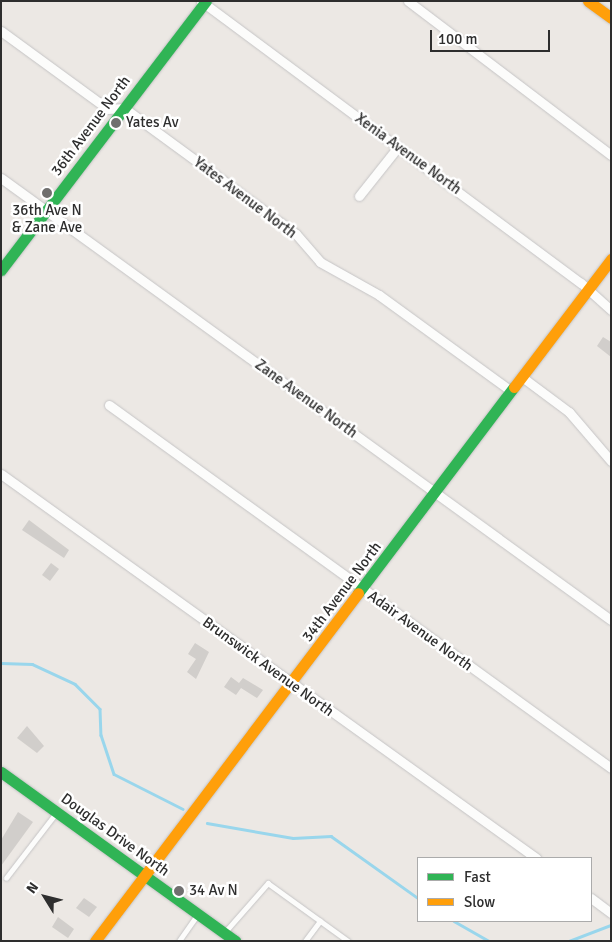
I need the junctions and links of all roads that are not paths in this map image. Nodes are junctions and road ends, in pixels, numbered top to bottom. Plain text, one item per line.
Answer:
1 (408, 1) edge
2 (588, 1) edge
3 (204, 2) edge
4 (611, 18) edge
5 (1, 31) edge
6 (124, 108) junction
7 (398, 147) junction
8 (611, 155) edge
9 (1, 178) edge
10 (359, 196) dead end
11 (46, 210) junction
12 (611, 259) edge
13 (1, 270) edge
14 (587, 290) junction
15 (611, 310) edge
16 (522, 377) junction
17 (511, 391) junction
18 (109, 405) dead end
19 (611, 461) edge
20 (1, 474) edge
21 (435, 493) junction
22 (362, 589) junction
23 (611, 620) edge
24 (291, 683) junction
25 (611, 768) edge
26 (1, 772) edge
27 (56, 812) junction
28 (535, 857) edge
29 (144, 875) junction
30 (6, 878) dead end
31 (592, 899) edge
32 (611, 913) edge
33 (198, 914) junction
34 (320, 921) junction
35 (224, 933) junction
36 (95, 941) edge
37 (179, 941) edge
38 (235, 941) edge
39 (305, 941) edge
40 (348, 941) edge

1 - 8 street
2 - 4 main road
3 - 6 main road, 36th Avenue North
3 - 7 street, Xenia Avenue North
5 - 6 street, Yates Avenue North
6 - 11 main road, 36th Avenue North
6 - 17 street, Yates Avenue North
7 - 10 street
7 - 14 street, Xenia Avenue North
9 - 11 street, Zane Avenue North
11 - 13 main road, 36th Avenue North
11 - 21 street, Zane Avenue North
12 - 14 main road, 34th Avenue North
14 - 15 street, Xenia Avenue North
14 - 16 main road, 34th Avenue North
16 - 17 main road, 34th Avenue North
16 - 19 street
17 - 21 main road, 34th Avenue North
18 - 22 street, Adair Avenue North
20 - 24 street, Brunswick Avenue North
21 - 22 main road, 34th Avenue North
21 - 23 street, Zane Avenue North
22 - 24 main road, 34th Avenue North
22 - 25 street, Adair Avenue North
24 - 28 street, Brunswick Avenue North
24 - 29 main road, 34th Avenue North
26 - 27 main road, Douglas Drive North
27 - 29 main road, Douglas Drive North
27 - 30 lane
29 - 33 main road, Douglas Drive North
29 - 36 main road, 34th Avenue North
31 - 32 street
33 - 35 main road, Douglas Drive North
33 - 37 lane
34 - 35 lane
34 - 39 lane
34 - 40 lane
35 - 38 main road, Douglas Drive North

